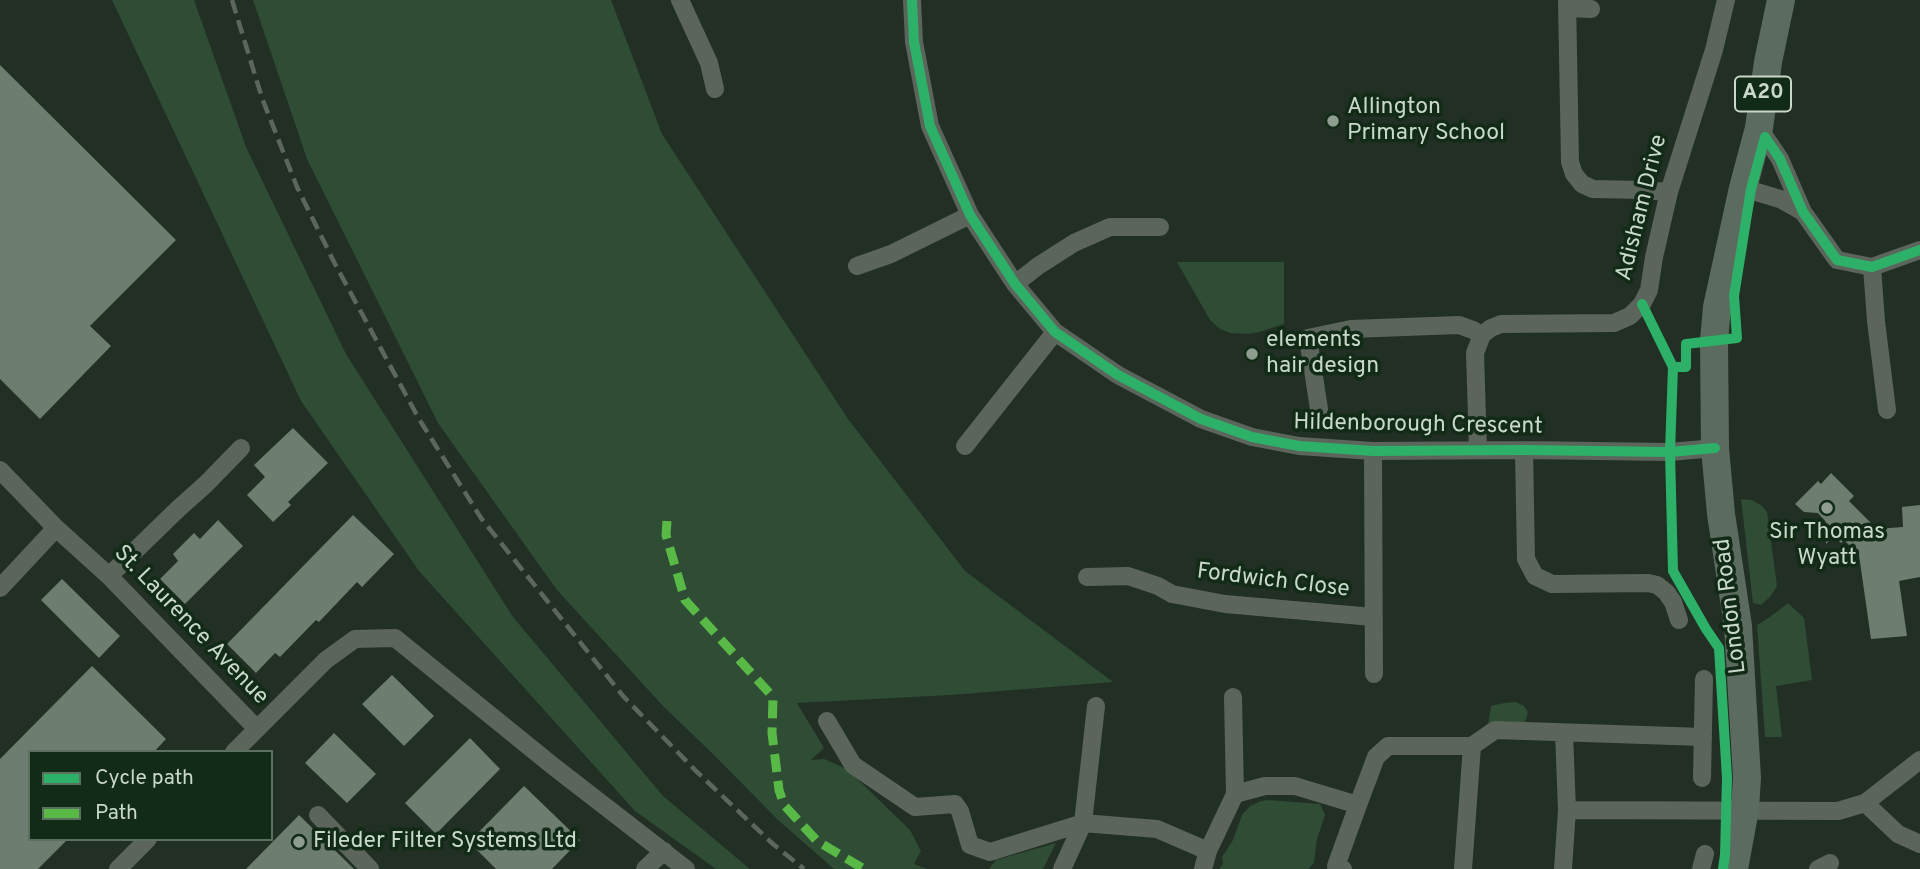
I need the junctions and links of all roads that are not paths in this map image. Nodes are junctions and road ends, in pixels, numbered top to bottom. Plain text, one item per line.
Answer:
1 (680, 0) edge
2 (912, 0) edge
3 (1726, 0) edge
4 (1781, 0) edge
5 (1568, 4) edge
6 (1591, 9) dead end
7 (715, 89) dead end
8 (1759, 128) junction
9 (1743, 188) junction
10 (1669, 192) junction
11 (1803, 212) junction
12 (970, 215) junction
13 (1160, 227) dead end
14 (1920, 250) edge
15 (856, 266) dead end
16 (1872, 267) junction
17 (1015, 284) junction
18 (1055, 332) junction
19 (1482, 335) junction
20 (1319, 409) dead end
21 (1887, 410) dead end
22 (965, 446) dead end
23 (241, 448) dead end
24 (1715, 448) junction
25 (1478, 450) junction
26 (1524, 450) junction
27 (1373, 451) junction
28 (0, 470) edge
29 (56, 528) junction
30 (109, 576) junction
31 (1087, 577) dead end
32 (0, 588) edge
33 (1373, 617) junction
34 (1679, 620) dead end
35 (1374, 674) dead end
36 (1704, 679) dead end
37 (1233, 697) dead end
38 (1096, 706) dead end
39 (827, 721) dead end
40 (257, 729) junction
41 (1564, 733) junction
42 (1703, 737) junction
43 (1472, 746) junction
44 (236, 750) edge
45 (1920, 760) edge
46 (1702, 778) dead end
47 (1235, 794) junction
48 (1865, 803) junction
49 (1358, 805) junction
50 (1745, 809) junction
51 (1567, 810) junction
52 (318, 815) dead end
53 (1083, 823) junction
54 (146, 841) edge
55 (1920, 844) edge
56 (664, 851) junction
57 (1206, 860) edge
58 (1338, 868) edge
59 (118, 869) edge
60 (370, 869) edge
61 (645, 869) edge
62 (686, 869) edge
63 (1062, 869) edge
64 (1463, 869) edge
65 (1563, 869) edge
66 (1734, 869) edge

1 - 7 street
2 - 12 street, Hildenborough Crescent
3 - 10 street, Adisham Drive
4 - 8 main road, A20
5 - 6 street
5 - 10 street
8 - 9 main road, A20
8 - 11 street
9 - 11 street
9 - 24 main road, London Road / A20
10 - 19 street, Adisham Drive
11 - 16 street
12 - 15 street
12 - 17 street, Hildenborough Crescent
13 - 17 street
14 - 16 street
16 - 21 street
17 - 18 street, Hildenborough Crescent
18 - 22 street
18 - 27 street, Hildenborough Crescent
19 - 20 street
19 - 25 street
23 - 30 street
24 - 26 street, Hildenborough Crescent
24 - 50 main road, London Road / A20
25 - 26 street, Hildenborough Crescent
25 - 27 street, Hildenborough Crescent
26 - 34 street
27 - 33 street
28 - 29 street, St. Laurence Avenue
29 - 30 street, St. Laurence Avenue
29 - 32 street
30 - 40 street, St. Laurence Avenue
31 - 33 street, Fordwich Close
33 - 35 street
36 - 42 street
37 - 47 street
38 - 53 street
39 - 53 street
40 - 44 street
40 - 56 street, St. Laurence Avenue
41 - 42 street
41 - 43 street
41 - 51 street
42 - 46 street
43 - 49 street
43 - 64 street
45 - 48 street
47 - 49 street
47 - 57 street
48 - 50 street
48 - 55 street
49 - 58 street
50 - 51 street
50 - 66 main road, London Road / A20
51 - 65 street
52 - 60 street
53 - 57 street
53 - 63 street
54 - 59 street
56 - 61 street
56 - 62 street, St. Laurence Avenue

